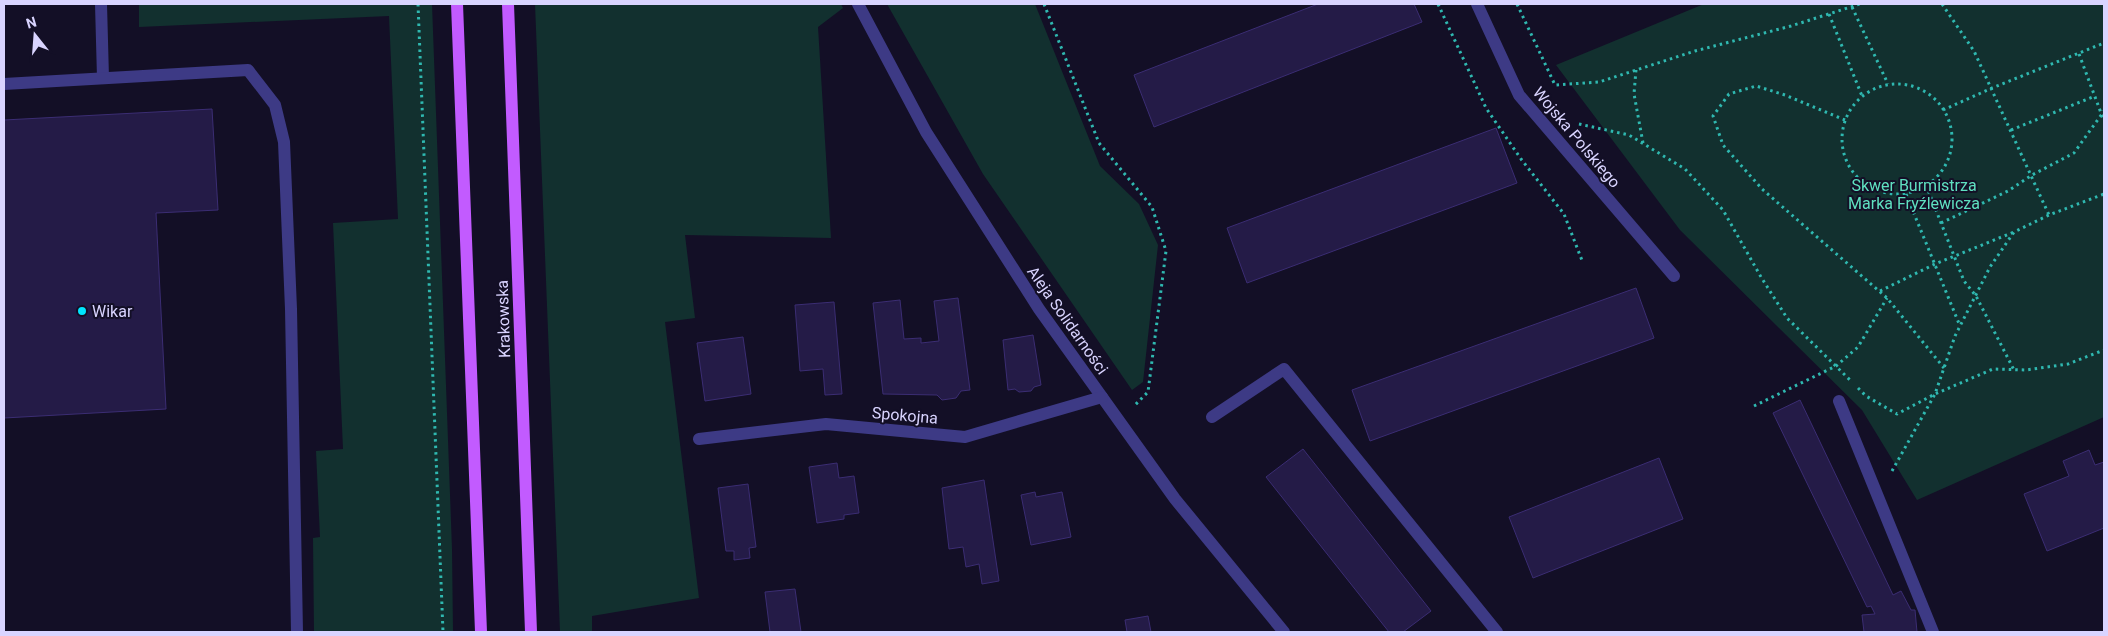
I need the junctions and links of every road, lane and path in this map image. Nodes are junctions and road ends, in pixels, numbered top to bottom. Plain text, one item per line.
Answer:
1 (101, 4) edge
2 (418, 4) edge
3 (458, 4) edge
4 (508, 4) edge
5 (858, 4) edge
6 (1044, 4) edge
7 (1438, 4) edge
8 (1477, 4) edge
9 (1517, 4) edge
10 (1860, 4) edge
11 (1942, 4) edge
12 (1852, 8) junction
13 (1829, 14) junction
14 (2104, 43) edge
15 (2079, 54) junction
16 (1636, 70) junction
17 (104, 78) junction
18 (4, 84) edge
19 (1888, 84) junction
20 (1992, 88) junction
21 (1862, 96) junction
22 (2095, 96) junction
23 (1943, 110) junction
24 (2103, 113) edge
25 (1845, 120) junction
26 (2104, 121) edge
27 (1579, 124) dead end
28 (2011, 130) junction
29 (1643, 144) junction
30 (2032, 176) junction
31 (1926, 185) junction
32 (1906, 194) junction
33 (2104, 194) edge
34 (2049, 215) junction
35 (1941, 223) junction
36 (2014, 232) junction
37 (1954, 256) junction
38 (1582, 263) dead end
39 (1935, 264) junction
40 (1674, 276) dead end
41 (1880, 291) junction
42 (1976, 296) junction
43 (1887, 298) junction
44 (1960, 326) junction
45 (2104, 350) edge
46 (1836, 366) junction
47 (1944, 368) junction
48 (2014, 370) junction
49 (1935, 394) junction
50 (1102, 397) junction
51 (1839, 401) dead end
52 (1754, 406) dead end
53 (1212, 417) dead end
54 (1119, 421) junction
55 (699, 440) dead end
56 (1879, 499) junction
57 (297, 632) edge
58 (443, 632) edge
59 (481, 632) edge
60 (531, 632) edge
61 (1284, 632) edge
62 (1497, 632) edge
63 (1933, 632) edge

1 - 17 street
2 - 58 path
3 - 59 main road, Krakowska
4 - 60 main road, Krakowska
5 - 50 street, Aleja Solidarności
6 - 54 path
7 - 38 path
8 - 40 street, Wojska Polskiego
9 - 16 path
10 - 12 path
11 - 20 path
12 - 13 path
12 - 19 path
13 - 16 path
13 - 21 path
14 - 15 path
15 - 20 path
15 - 22 path
16 - 29 path
17 - 18 street
17 - 57 street
19 - 21 path
19 - 23 path
20 - 23 path
20 - 28 path
21 - 25 path
22 - 24 path
22 - 28 path
23 - 31 path
24 - 26 path
24 - 30 path
25 - 32 path
25 - 41 path
27 - 29 path
28 - 30 path
29 - 46 path
30 - 34 path
30 - 35 path
31 - 32 path
31 - 35 path
32 - 39 path
33 - 34 path
34 - 36 path
35 - 37 path
36 - 37 path
36 - 42 path
37 - 39 path
37 - 42 path
39 - 41 path
39 - 44 path
41 - 43 path
42 - 44 path
42 - 48 path
43 - 46 path
43 - 47 path
44 - 47 path
45 - 48 path
46 - 49 path
46 - 52 path
47 - 49 path
48 - 49 path
49 - 56 path
50 - 54 street, Aleja Solidarności
50 - 55 street, Spokojna
51 - 56 street
53 - 62 street
54 - 61 street, Aleja Solidarności
56 - 63 street

